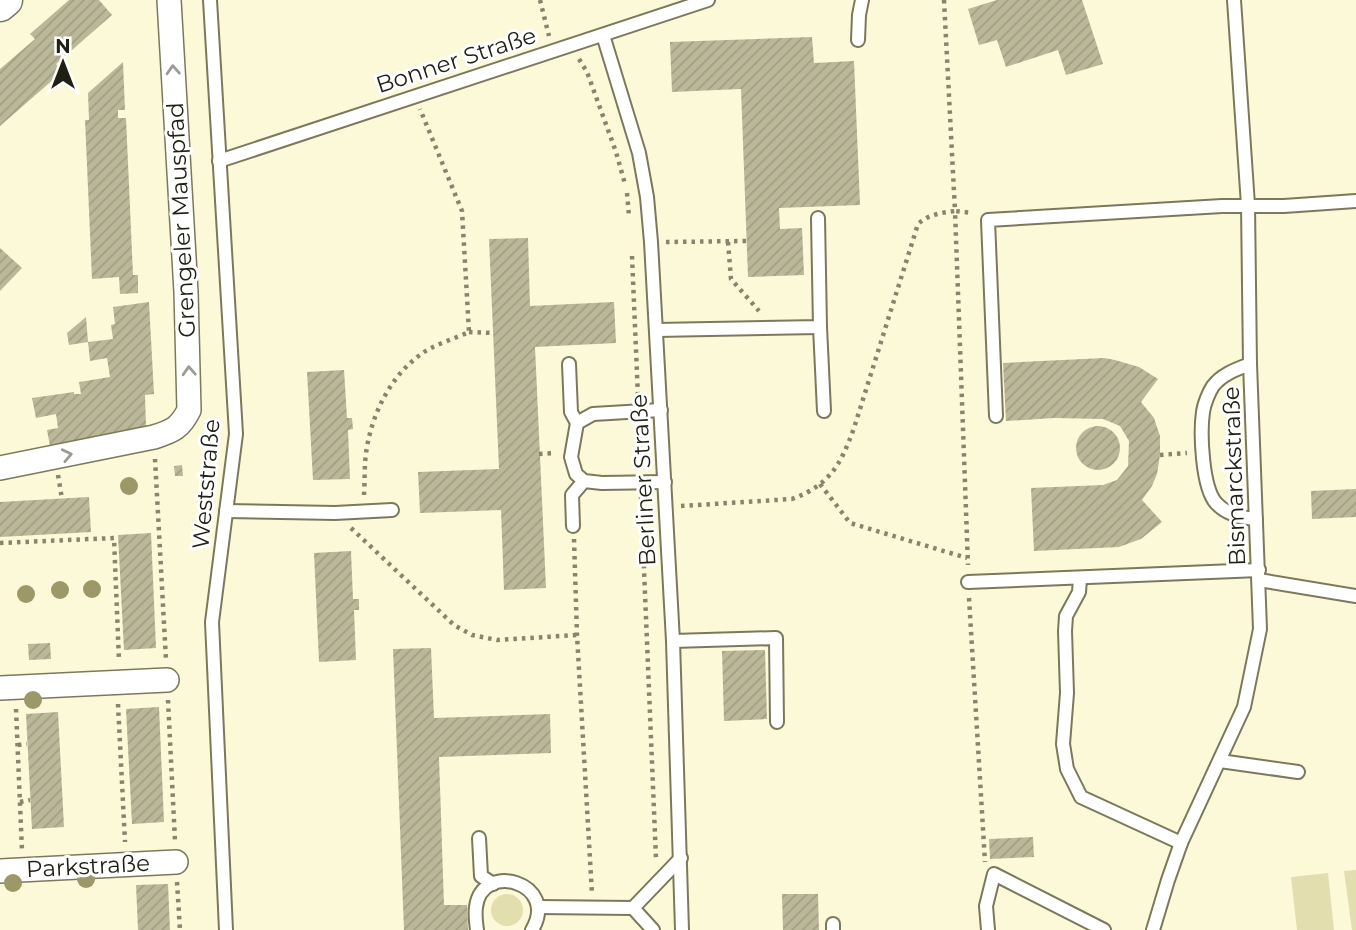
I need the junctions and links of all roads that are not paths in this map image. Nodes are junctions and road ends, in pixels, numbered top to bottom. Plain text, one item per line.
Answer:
1 (6, 0) edge
2 (169, 0) edge
3 (210, 0) edge
4 (708, 0) edge
5 (862, 0) edge
6 (1234, 0) edge
7 (0, 5) edge
8 (603, 35) junction
9 (858, 40) dead end
10 (219, 161) junction
11 (1356, 201) edge
12 (1248, 205) junction
13 (818, 218) dead end
14 (820, 327) junction
15 (656, 330) junction
16 (569, 364) dead end
17 (1250, 364) junction
18 (661, 410) junction
19 (824, 411) dead end
20 (996, 416) dead end
21 (577, 423) junction
22 (0, 468) edge
23 (584, 481) junction
24 (665, 482) junction
25 (392, 510) dead end
26 (226, 511) junction
27 (1256, 519) junction
28 (573, 526) road end
29 (1259, 575) junction
30 (1080, 579) junction
31 (968, 582) road end
32 (1356, 596) edge
33 (673, 641) junction
34 (167, 680) dead end
35 (8, 688) edge
36 (778, 722) dead end
37 (1220, 761) junction
38 (1298, 772) dead end
39 (479, 838) dead end
40 (1181, 843) junction
41 (681, 858) junction
42 (176, 862) dead end
43 (0, 871) edge
44 (493, 884) junction
45 (538, 907) junction
46 (633, 908) junction
47 (478, 926) edge
48 (226, 930) edge
49 (532, 930) edge
50 (653, 930) edge
51 (682, 930) edge
52 (988, 930) edge
53 (1104, 930) edge
54 (1153, 930) edge

1 - 7 main road
22 -> 2 street, Grengeler Mauspfad
3 - 10 lane, Weststraße
4 - 8 lane, Bonner Straße
5 - 9 lane
6 - 12 lane, Bismarckstraße
8 - 10 lane, Bonner Straße
8 - 15 lane, Berliner Straße
10 - 26 lane, Weststraße
11 - 12 lane
12 - 17 lane, Bismarckstraße
12 - 20 lane
13 - 14 lane
14 - 15 lane
14 - 19 lane
15 - 18 lane, Berliner Straße
16 - 21 lane
17 - 27 lane, Bismarckstraße
17 - 27 lane
18 - 21 lane
18 - 24 lane, Berliner Straße
21 - 23 lane
23 - 24 lane
23 - 28 lane
24 - 33 lane, Berliner Straße
25 - 26 lane
26 - 48 lane, Weststraße
27 - 29 lane, Bismarckstraße
29 - 30 lane
29 - 32 lane
29 - 37 lane, Bismarckstraße
30 - 31 lane
30 - 40 lane
33 - 36 lane
33 - 41 lane, Berliner Straße
34 - 35 street
37 - 38 lane
37 - 40 lane, Bismarckstraße
39 - 44 lane
40 - 54 lane, Bismarckstraße
41 - 46 lane
41 - 51 lane, Berliner Straße
42 - 43 street, Parkstraße
44 - 45 lane
44 - 47 lane
45 - 46 lane
45 - 49 lane
46 - 50 lane
52 - 53 lane

